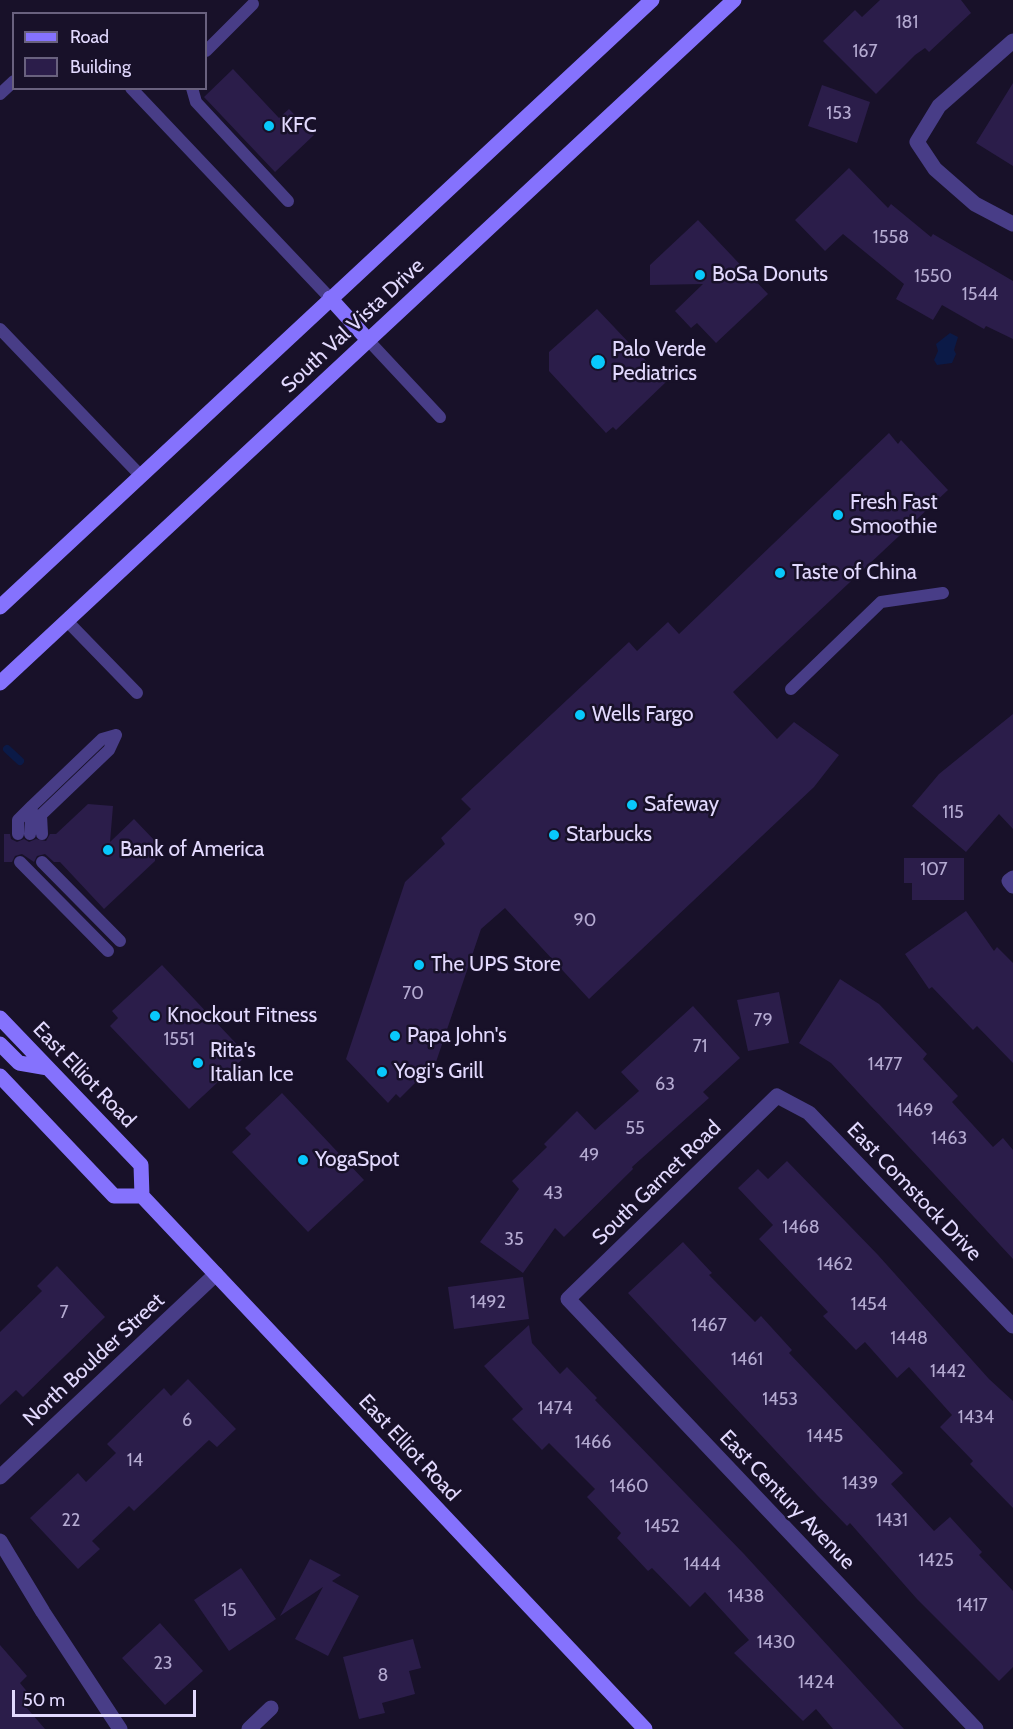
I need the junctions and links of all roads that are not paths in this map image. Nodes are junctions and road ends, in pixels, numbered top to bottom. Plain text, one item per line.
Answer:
1 (652, 0) edge
2 (735, 0) edge
3 (254, 4) dead end
4 (1013, 41) edge
5 (207, 50) edge
6 (12, 83) edge
7 (133, 90) edge
8 (193, 90) edge
9 (0, 94) edge
10 (288, 201) dead end
11 (1013, 224) edge
12 (330, 298) junction
13 (0, 329) edge
14 (368, 340) junction
15 (440, 417) dead end
16 (140, 476) junction
17 (943, 593) dead end
18 (0, 607) edge
19 (67, 621) junction
20 (0, 683) edge
21 (791, 689) dead end
22 (137, 693) dead end
23 (30, 834) joint
24 (113, 946) joint
25 (0, 1018) edge
26 (0, 1044) edge
27 (48, 1068) junction
28 (0, 1076) edge
29 (777, 1096) joint
30 (142, 1196) junction
31 (216, 1274) junction
32 (568, 1299) joint
33 (1013, 1326) edge
34 (0, 1477) edge
35 (0, 1541) edge
36 (270, 1708) dead end
37 (120, 1729) edge
38 (249, 1729) edge
39 (645, 1729) edge
40 (976, 1729) edge

1 - 12 main road, South Val Vista Drive
2 - 14 main road, South Val Vista Drive
3 - 5 lane
4 - 11 street
6 - 9 lane
7 - 12 lane
8 - 10 lane
12 - 14 main road
12 - 16 main road, South Val Vista Drive
13 - 16 lane
14 - 15 lane
14 - 19 main road, South Val Vista Drive
16 - 18 main road, South Val Vista Drive
17 - 21 lane
19 - 20 main road, South Val Vista Drive
19 - 22 lane
23 - 23 lane
24 - 24 lane
25 - 27 main road, East Elliot Road
26 - 27 main road
27 - 30 main road, East Elliot Road
28 - 30 main road
29 - 32 street, South Garnet Road
29 - 33 street, East Comstock Drive
30 - 31 main road, East Elliot Road
31 - 34 street, North Boulder Street
31 - 39 main road, East Elliot Road
32 - 40 street, East Century Avenue
35 - 37 street
36 - 38 street

